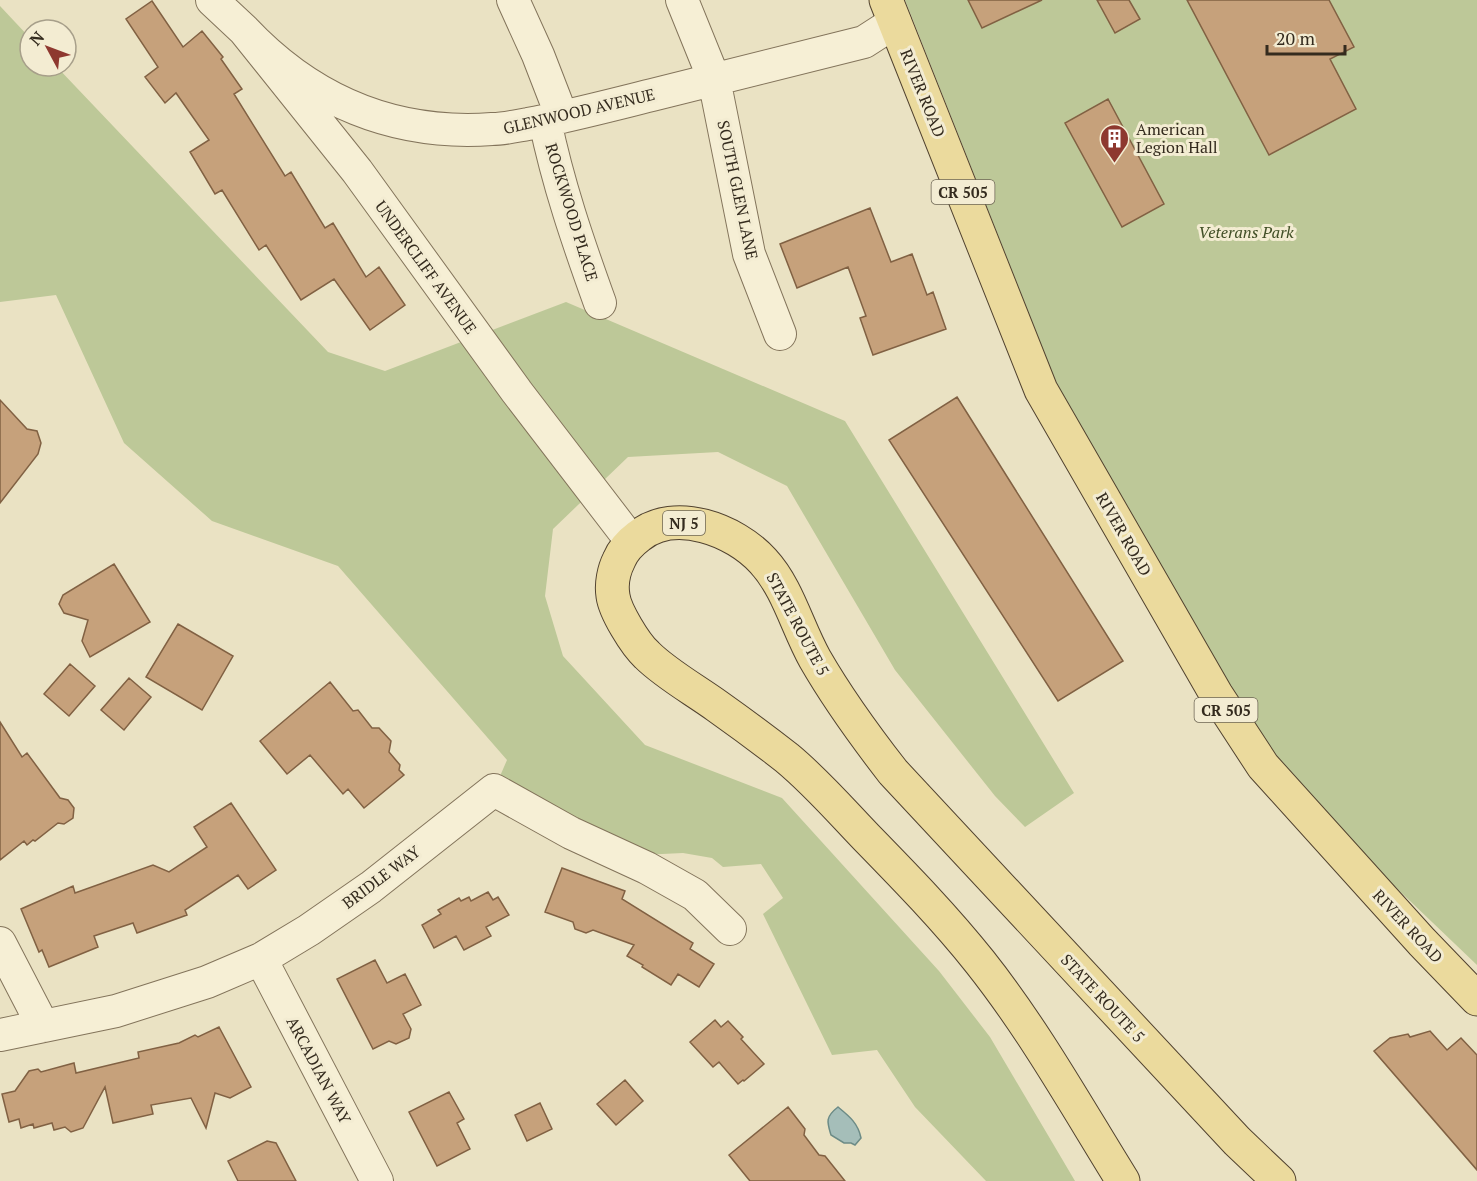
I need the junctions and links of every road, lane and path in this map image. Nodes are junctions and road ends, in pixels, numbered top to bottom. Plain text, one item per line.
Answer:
1 (212, 0) edge
2 (513, 0) edge
3 (682, 0) edge
4 (891, 11) edge
5 (244, 30) junction
6 (714, 79) junction
7 (554, 119) junction
8 (600, 303) dead end
9 (780, 334) dead end
10 (632, 542) junction
11 (730, 929) dead end
12 (0, 943) edge
13 (261, 959) junction
14 (1477, 999) edge
15 (43, 1026) junction
16 (0, 1035) edge
17 (377, 1181) edge
18 (1123, 1181) edge
19 (1279, 1181) edge

1 - 5 street, UNDERCLIFF AVENUE
2 - 7 street, ROCKWOOD PLACE
3 - 6 street, SOUTH GLEN LANE
4 - 6 street, GLENWOOD AVENUE
4 - 14 main road, RIVER ROAD / CR 505
5 - 7 street, GLENWOOD AVENUE
5 - 10 street, UNDERCLIFF AVENUE
6 - 7 street, GLENWOOD AVENUE
6 - 9 street, SOUTH GLEN LANE
7 - 8 street, ROCKWOOD PLACE
10 - 18 main road, STATE ROUTE 5 / NJ 5
10 - 19 main road, STATE ROUTE 5 / NJ 5
11 - 13 street, BRIDLE WAY
12 - 15 street
13 - 15 street, BRIDLE WAY
13 - 17 street, ARCADIAN WAY
15 - 16 street, BRIDLE WAY

